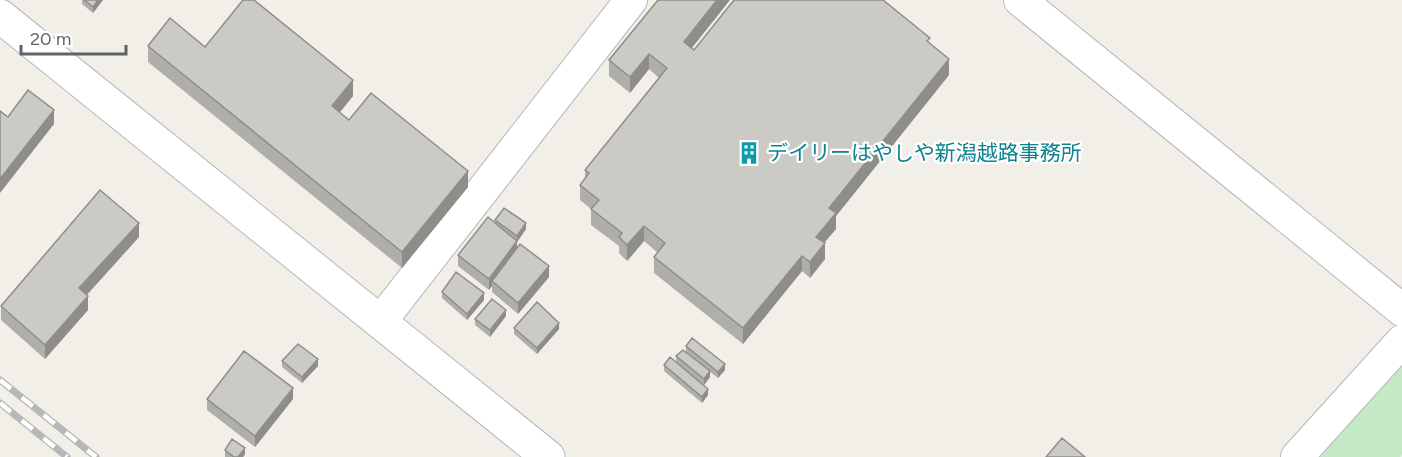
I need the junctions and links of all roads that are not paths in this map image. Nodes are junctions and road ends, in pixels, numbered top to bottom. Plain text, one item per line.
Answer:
1 (631, 0) edge
2 (1020, 0) edge
3 (0, 16) edge
4 (1402, 310) edge
5 (380, 322) junction
6 (1402, 341) edge
7 (548, 457) edge
8 (1297, 457) edge

1 - 5 street
2 - 4 street
3 - 5 street
5 - 7 street
6 - 8 street

